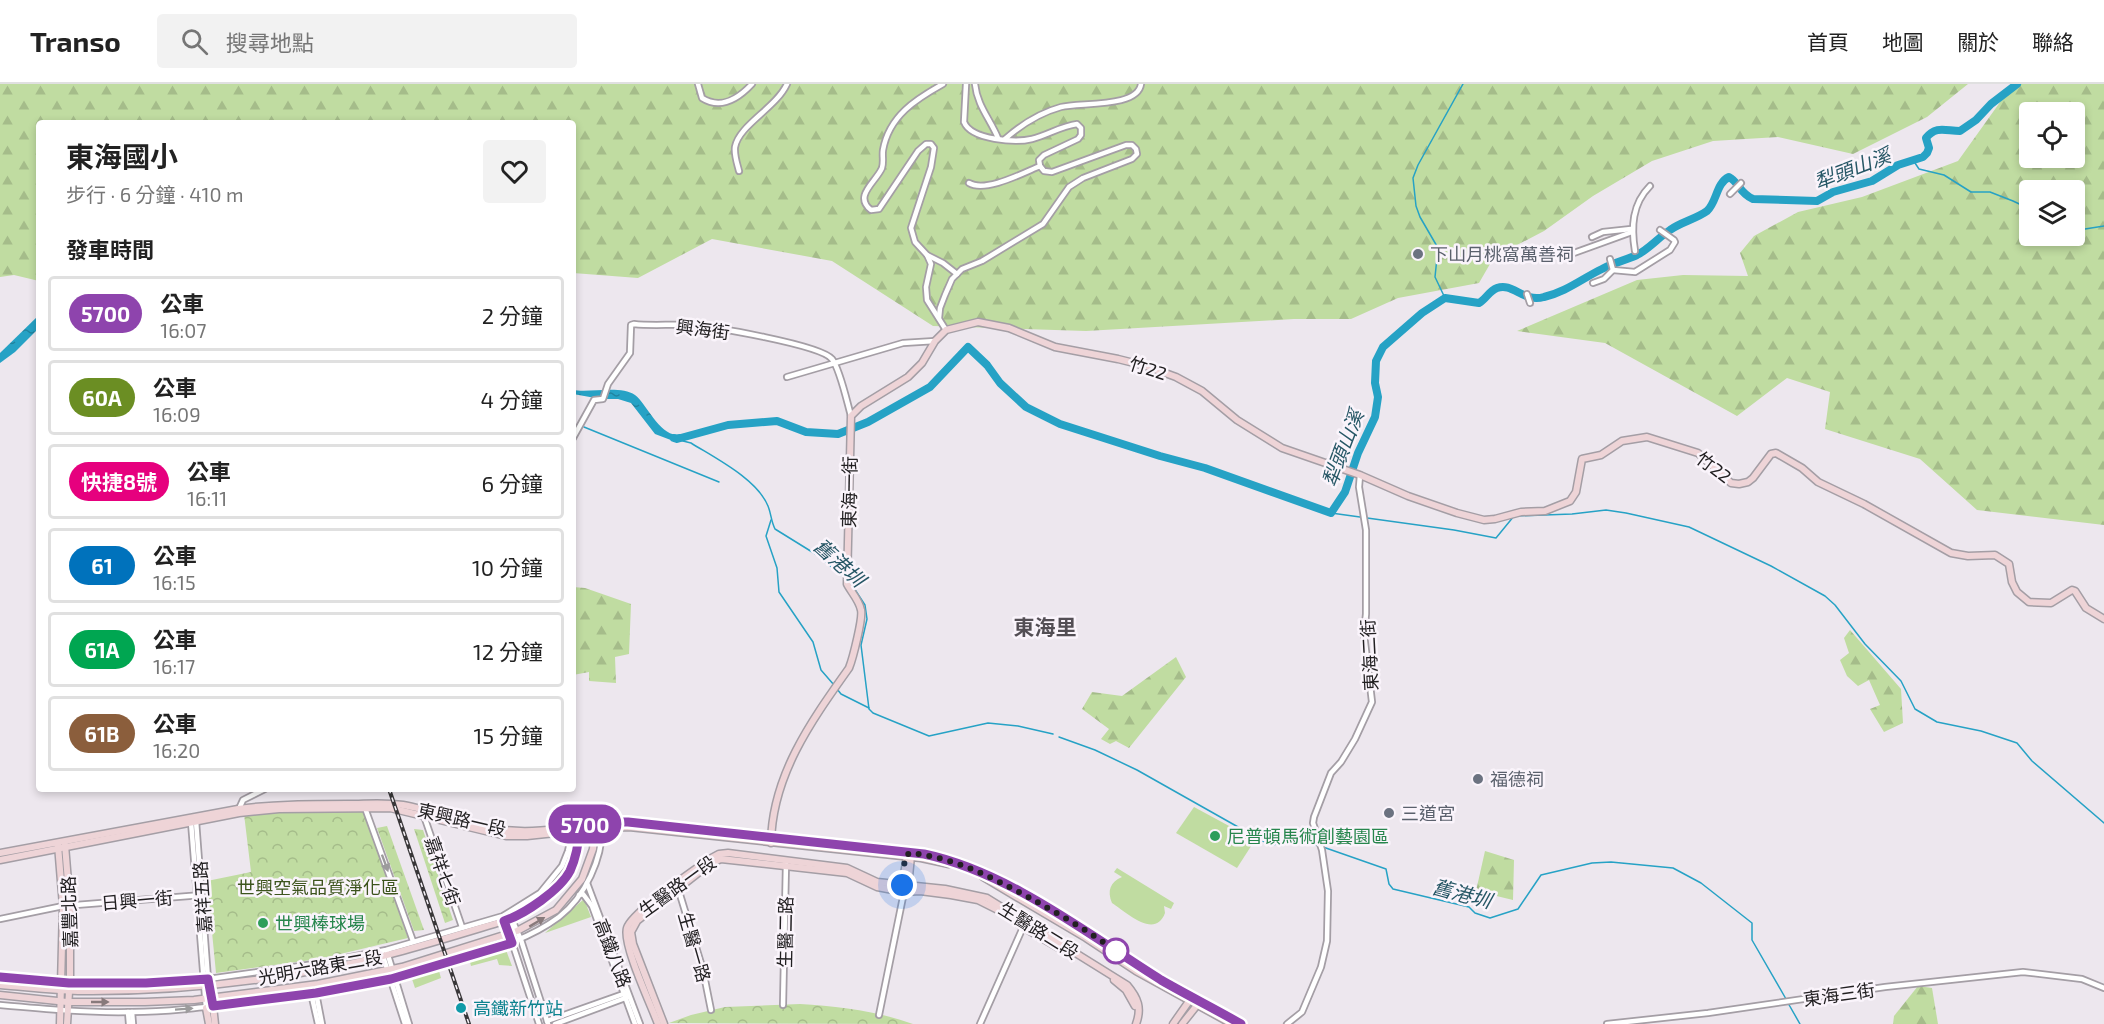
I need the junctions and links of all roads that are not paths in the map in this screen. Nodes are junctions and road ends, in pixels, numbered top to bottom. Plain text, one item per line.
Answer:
1 (698, 84) edge
2 (752, 84) edge
3 (787, 84) edge
4 (943, 84) edge
5 (966, 84) edge
6 (975, 84) edge
7 (1141, 84) edge
8 (998, 138) junction
9 (1005, 139) junction
10 (1040, 166) junction
11 (739, 171) dead end
12 (969, 183) dead end
13 (1739, 185) dead end
14 (1650, 186) dead end
15 (1730, 194) dead end
16 (1631, 230) junction
17 (1663, 232) dead end
18 (1592, 237) dead end
19 (1560, 250) dead end
20 (1635, 251) dead end
21 (927, 255) junction
22 (957, 274) junction
23 (1593, 283) dead end
24 (1527, 295) dead end
25 (1530, 303) dead end
26 (939, 318) junction
27 (946, 330) junction
28 (935, 341) junction
29 (835, 363) junction
30 (787, 377) dead end
31 (851, 416) junction
32 (576, 433) edge
33 (1360, 475) junction
34 (2104, 619) edge
35 (260, 792) edge
36 (365, 808) junction
37 (238, 811) junction
38 (423, 815) junction
39 (194, 819) junction
40 (599, 825) junction
41 (576, 828) junction
42 (771, 840) junction
43 (61, 844) junction
44 (0, 853) edge
45 (909, 856) junction
46 (0, 860) edge
47 (786, 863) junction
48 (587, 883) junction
49 (677, 886) junction
50 (904, 888) junction
51 (199, 895) junction
52 (579, 895) junction
53 (67, 906) junction
54 (507, 917) junction
55 (0, 919) edge
56 (1024, 925) junction
57 (462, 927) junction
58 (517, 931) junction
59 (509, 934) junction
60 (521, 940) junction
61 (413, 941) junction
62 (512, 943) junction
63 (385, 953) junction
64 (391, 970) junction
65 (0, 977) edge
66 (393, 978) junction
67 (206, 982) junction
68 (0, 985) edge
69 (67, 985) junction
70 (2104, 988) edge
71 (61, 990) junction
72 (648, 990) junction
73 (314, 993) junction
74 (0, 995) edge
75 (627, 995) junction
76 (208, 997) junction
77 (1191, 999) junction
78 (64, 1002) junction
79 (1198, 1003) junction
80 (0, 1005) edge
81 (783, 1005) dead end
82 (210, 1007) junction
83 (63, 1010) junction
84 (711, 1010) dead end
85 (130, 1012) junction
86 (879, 1015) dead end
87 (547, 1022) edge
88 (60, 1024) edge
89 (67, 1024) edge
90 (131, 1024) edge
91 (209, 1024) edge
92 (216, 1024) edge
93 (320, 1024) edge
94 (407, 1024) edge
95 (539, 1024) edge
96 (555, 1024) edge
97 (635, 1024) edge
98 (640, 1024) edge
99 (658, 1024) edge
100 (664, 1024) edge
101 (980, 1024) edge
102 (1134, 1024) edge
103 (1173, 1024) edge
104 (1182, 1024) edge
105 (1232, 1024) edge
106 (1241, 1024) edge
107 (1287, 1024) edge
108 (1607, 1024) edge

1 - 2 street
3 - 11 street
4 - 21 street
5 - 8 street
6 - 8 street
7 - 9 street
8 - 9 street
9 - 10 street
10 - 12 street
10 - 22 street
13 - 15 street
14 - 16 street
16 - 18 street
16 - 19 street
16 - 20 street
17 - 23 street
21 - 22 street
21 - 26 street
22 - 26 street
24 - 25 street
26 - 27 street
27 - 28 street
27 - 33 street, 竹22 / 竹22
28 - 29 street
28 - 31 street
29 - 30 street
29 - 31 street
29 - 32 street, 興海街
31 - 42 street, 東海一街
33 - 34 street, 竹22 / 竹22
33 - 107 street, 東海二街
35 - 37 street
36 - 37 street, 東興路一段
36 - 38 street, 東興路一段
36 -> 61 street
37 - 39 street, 東興路一段
37 - 41 street, 東興路一段
38 - 41 street, 東興路一段
38 - 57 street, 嘉祥七街
39 - 43 street, 東興路一段
39 - 51 street, 嘉祥五路
40 - 41 street, 東興路一段
40 - 42 street, 東興路一段
40 - 48 street, 光明六路東二段
58 -> 40 street, 光明六路東二段
41 - 54 street, 光明六路東二段
42 - 45 street, 東興路一段
43 - 44 street, 東興路一段
43 - 46 street, 東興路一段
43 - 53 street, 嘉豐北路
45 - 50 street
45 - 77 street, 東興路一段
47 - 49 street, 生醫路一段
47 - 50 street, 生醫路一段
47 - 81 street, 生醫二路
48 - 52 street, 光明六路東二段
48 - 75 street, 高鐵八路
49 - 72 street, 生醫路一段
49 - 84 street, 生醫一路
50 - 56 street, 生醫路二段
50 - 86 street
51 - 53 street, 日興一街
51 - 67 street, 嘉祥五路
52 - 60 street, 光明六路東二段
52 - 75 street, 高鐵八路
53 - 55 street, 日興一街
53 - 69 street, 嘉豐北路
54 - 57 street, 光明六路東二段
54 - 58 street
54 - 59 street
54 - 63 street, 光明六路東二段
56 - 101 street
56 - 102 street, 生醫路二段
57 - 61 street, 光明六路東二段
58 - 59 street, 光明六路東二段
58 - 60 street
59 - 62 street
59 - 64 street, 光明六路東二段
60 - 62 street, 光明六路東二段
60 - 87 street
61 - 63 street, 光明六路東二段
62 - 66 street, 光明六路東二段
62 - 95 street
63 - 64 street
63 - 67 street, 光明六路東二段
64 - 66 street
64 - 76 street, 光明六路東二段
65 - 69 street, 光明六路東二段
66 - 73 street, 光明六路東二段
66 - 94 street
67 - 69 street, 光明六路東二段
67 - 76 street, 嘉祥五路
68 - 71 street
69 - 71 street
69 - 78 street
70 - 108 street, 東海三街
71 - 78 street
72 - 99 street, 生醫路一段
72 - 100 street, 生醫路一段
73 - 82 street, 光明六路東二段
73 - 93 street
74 - 78 street, 光明六路東二段
75 - 87 street
75 - 96 street
75 - 97 street, 高鐵八路
75 - 98 street, 高鐵八路
78 -> 76 street, 光明六路東二段
76 - 82 street, 嘉祥五路
77 - 79 street, 東興路一段
77 - 103 street
78 - 83 street
79 - 104 street
79 - 105 street, 東興路一段
79 - 106 street, 東興路一段
80 - 83 street, 光明六路東二段
85 -> 82 street, 光明六路東二段
82 - 91 street
82 - 92 street
83 - 85 street, 光明六路東二段
83 - 88 street
83 - 89 street
85 - 90 street

